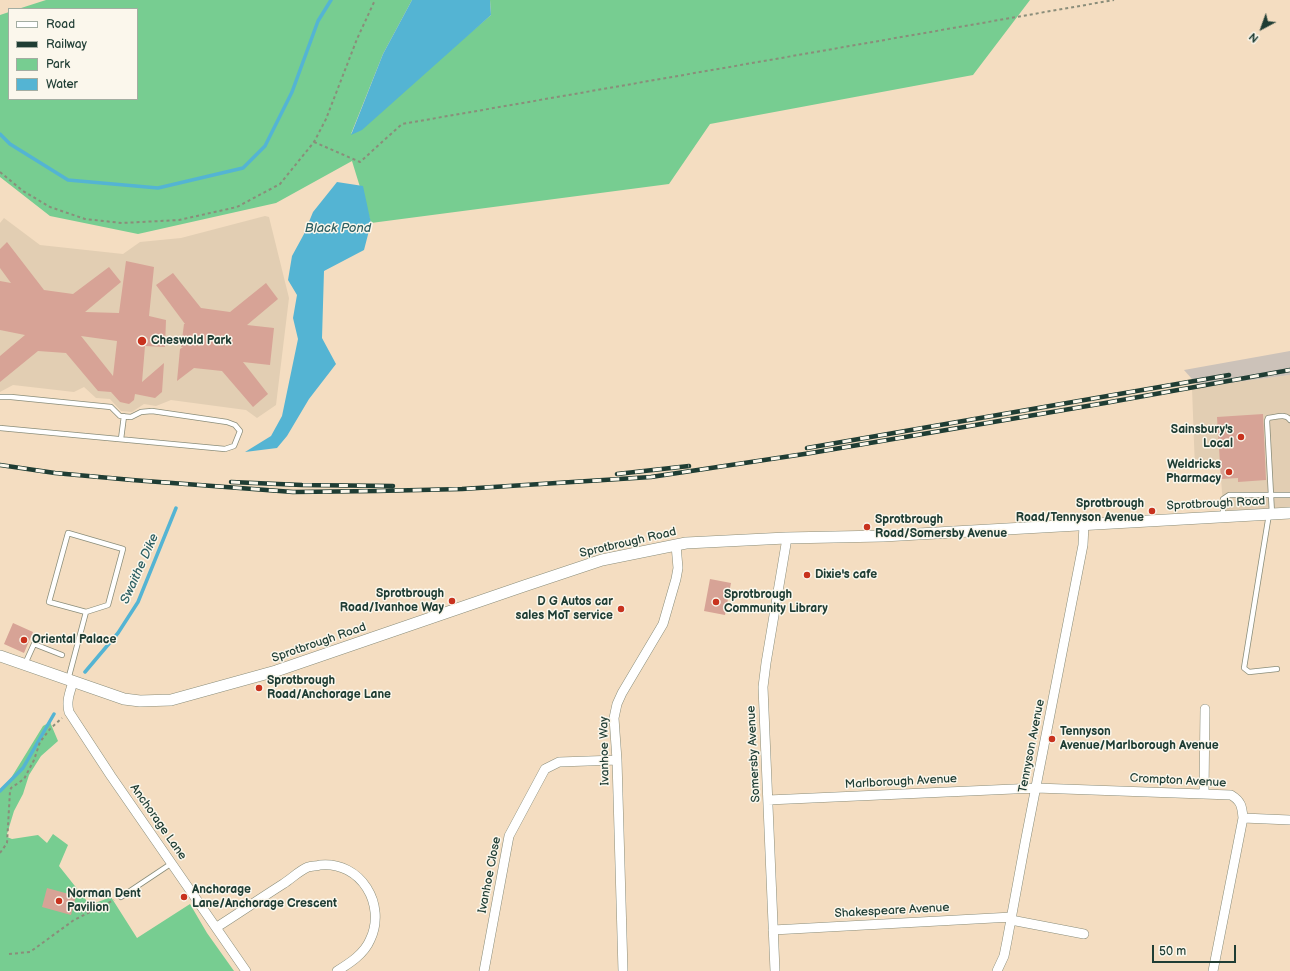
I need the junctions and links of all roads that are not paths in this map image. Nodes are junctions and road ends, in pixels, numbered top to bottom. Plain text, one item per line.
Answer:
1 (0, 397) edge
2 (124, 416) junction
3 (1290, 420) edge
4 (0, 428) edge
5 (121, 439) junction
6 (1270, 495) junction
7 (1290, 495) edge
8 (1290, 513) edge
9 (1270, 514) junction
10 (1223, 517) junction
11 (1084, 525) junction
12 (786, 538) junction
13 (676, 545) junction
14 (86, 612) junction
15 (0, 656) edge
16 (62, 656) dead end
17 (25, 664) junction
18 (1277, 669) dead end
19 (71, 681) junction
20 (1205, 709) dead end
21 (617, 760) junction
22 (1036, 788) junction
23 (1204, 793) junction
24 (768, 800) junction
25 (1244, 818) junction
26 (1290, 820) edge
27 (172, 863) junction
28 (121, 897) road end
29 (1011, 918) junction
30 (217, 927) junction
31 (773, 930) junction
32 (1084, 934) dead end
33 (246, 971) edge
34 (337, 971) edge
35 (484, 971) edge
36 (623, 971) edge
37 (775, 971) edge
38 (997, 971) edge
39 (1213, 971) edge

1 - 2 lane
2 - 5 lane
2 - 5 lane
3 - 6 lane
4 - 5 lane
6 - 7 lane
6 - 9 lane
6 - 10 lane
8 - 9 street, Sprotbrough Road
9 - 10 street, Sprotbrough Road
9 - 18 lane
10 - 11 street, Sprotbrough Road
11 - 12 street, Sprotbrough Road
11 - 22 street, Tennyson Avenue
12 - 13 street, Sprotbrough Road
12 - 24 street, Somersby Avenue
13 - 19 street, Sprotbrough Road
13 - 21 street, Ivanhoe Way
14 - 14 lane
14 - 19 lane
15 - 17 street, Sprotbrough Road
16 - 17 lane
17 - 19 street, Sprotbrough Road
19 - 27 street, Anchorage Lane
20 - 23 street
21 - 35 street, Ivanhoe Close
21 - 36 street, Ivanhoe Way
22 - 23 street, Crompton Avenue
22 - 24 street, Marlborough Avenue
22 - 29 street, Tennyson Avenue
23 - 25 street, Crompton Avenue
24 - 31 street, Somersby Avenue
25 - 26 street
25 - 39 street, Crompton Avenue
27 - 28 lane
27 - 30 street, Anchorage Lane
29 - 31 street, Shakespeare Avenue
29 - 32 street, Shakespeare Avenue
29 - 38 street, Tennyson Avenue
30 - 33 street, Anchorage Lane
30 - 34 street
31 - 37 street, Somersby Avenue

